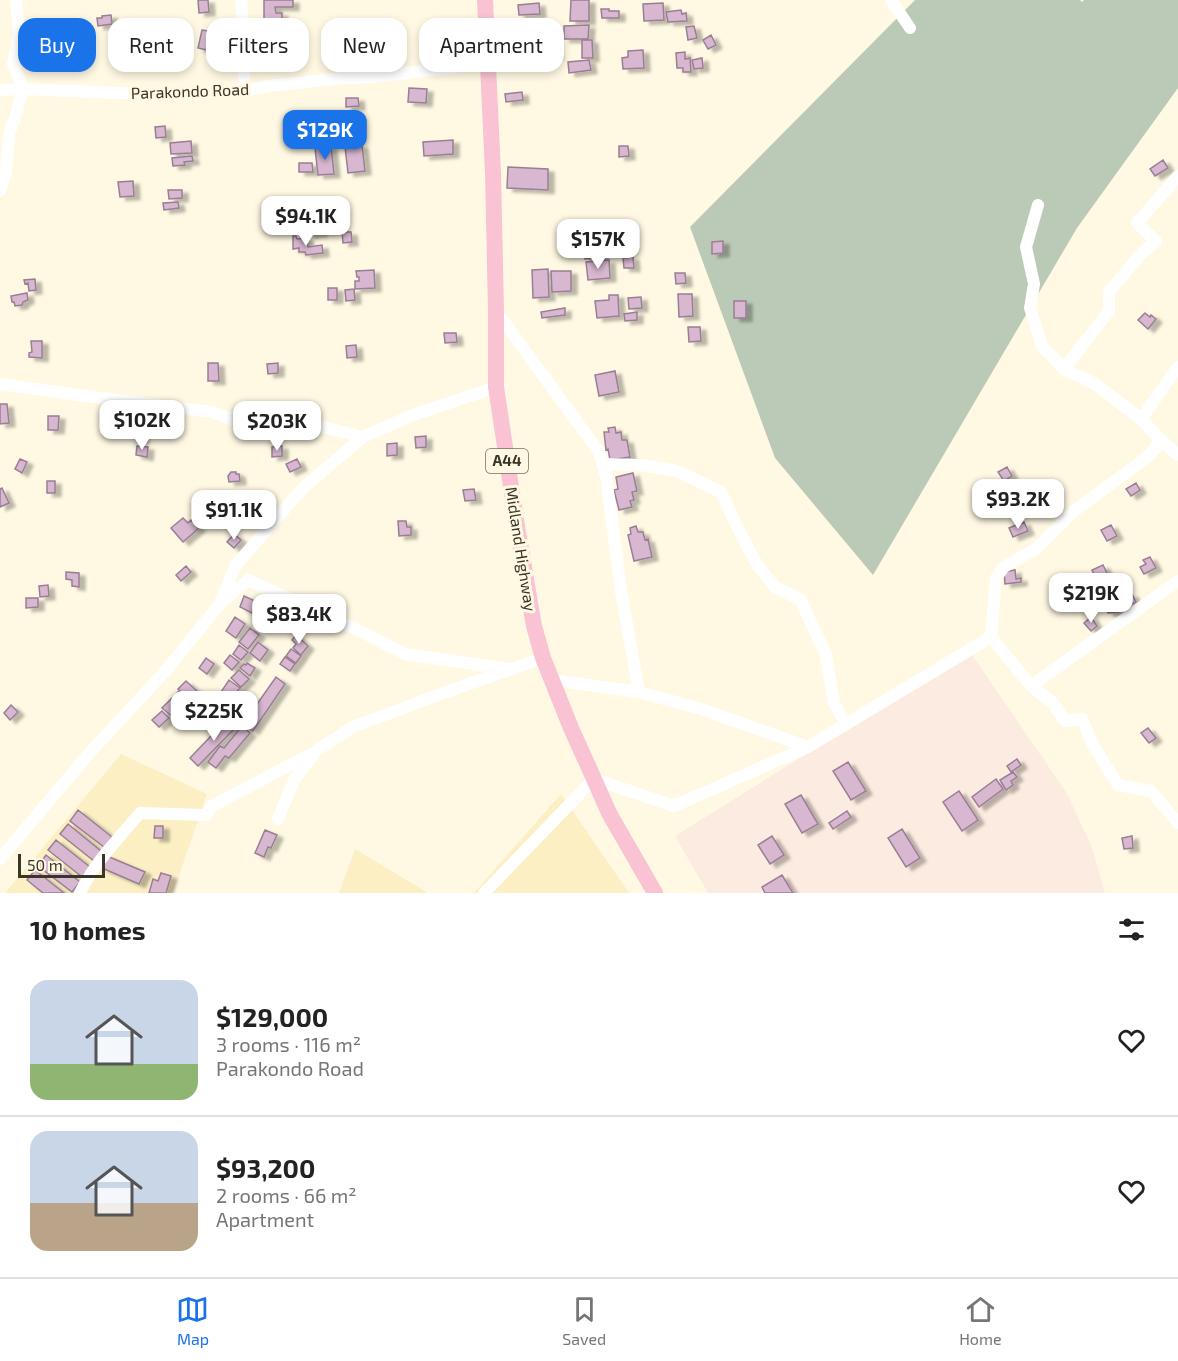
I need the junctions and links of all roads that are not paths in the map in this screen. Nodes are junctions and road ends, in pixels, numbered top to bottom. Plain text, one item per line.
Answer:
1 (16, 0) edge
2 (241, 0) edge
3 (485, 0) edge
4 (891, 0) edge
5 (486, 18) edge
6 (910, 28) dead end
7 (419, 71) edge
8 (487, 72) edge
9 (24, 89) junction
10 (0, 90) edge
11 (244, 92) junction
12 (1178, 176) edge
13 (0, 191) edge
14 (1038, 205) dead end
15 (496, 311) junction
16 (1178, 368) edge
17 (1064, 369) junction
18 (0, 384) edge
19 (496, 387) junction
20 (1141, 419) junction
21 (363, 437) junction
22 (1159, 438) junction
23 (1178, 455) edge
24 (603, 465) junction
25 (1178, 581) edge
26 (219, 605) junction
27 (991, 637) junction
28 (543, 658) junction
29 (512, 669) junction
30 (552, 680) junction
31 (1031, 686) junction
32 (639, 692) junction
33 (846, 725) junction
34 (808, 747) junction
35 (318, 750) junction
36 (594, 779) junction
37 (278, 819) dead end
38 (1178, 823) edge
39 (0, 859) edge
40 (80, 893) edge
41 (484, 893) edge
42 (655, 893) edge

1 - 9 street
2 - 11 street
3 - 5 main road, Midland Highway / A44
4 - 6 street
7 - 11 street, Parakondo Road
8 - 15 main road, Midland Highway / A44
9 - 10 street, Parakondo Road
9 - 11 street, Parakondo Road
9 - 13 street
12 - 17 street
14 - 17 street
15 - 19 main road, Midland Highway / A44
15 - 24 street
16 - 20 street
17 - 20 street
18 - 21 street
19 - 21 street
19 - 28 main road, Midland Highway / A44
20 - 22 street
21 - 26 street
22 - 23 street
22 - 27 street
24 - 32 street
24 - 33 street
25 - 31 street
26 - 29 street
26 - 39 street
27 - 31 street
27 - 33 street
28 - 29 street
28 - 30 main road, Midland Highway / A44
29 - 35 street
30 - 32 street
30 - 36 main road, Midland Highway / A44
31 - 38 street
32 - 34 street
33 - 34 street
34 - 36 street
35 - 37 street
35 - 40 street
36 - 41 street
36 - 42 main road, Midland Highway / A44

